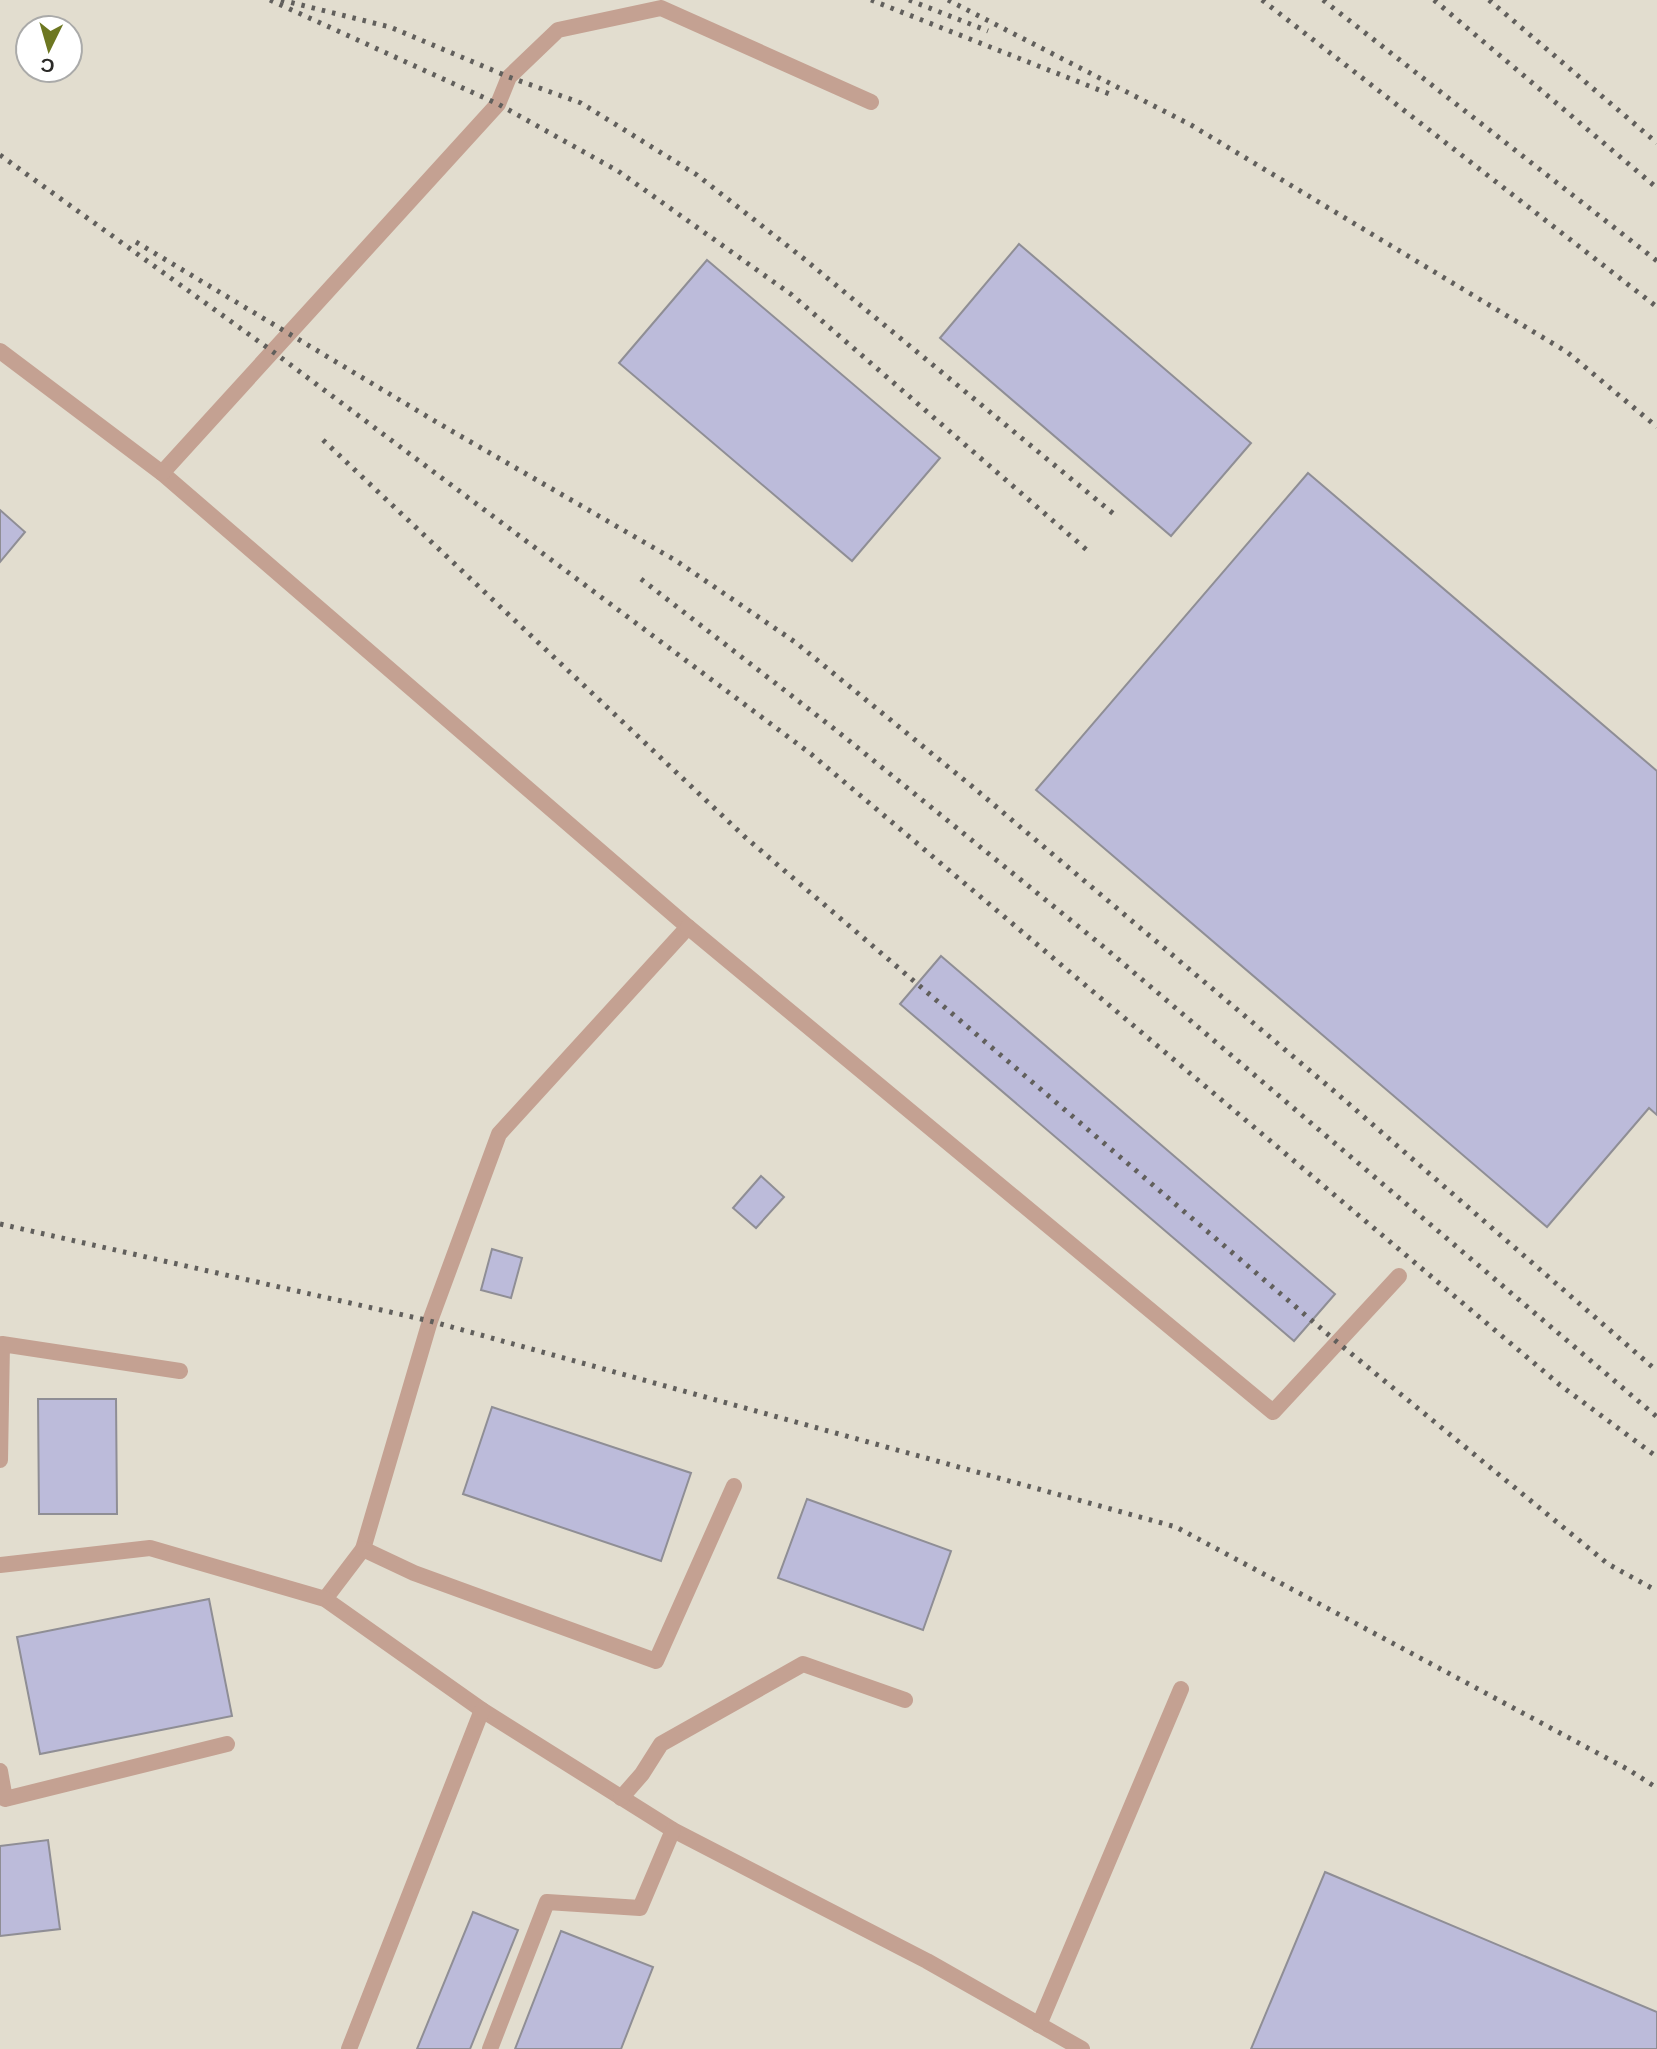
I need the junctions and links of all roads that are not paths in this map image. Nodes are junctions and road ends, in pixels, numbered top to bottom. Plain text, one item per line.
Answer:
1 (871, 102) dead end
2 (0, 351) edge
3 (162, 473) junction
4 (688, 927) junction
5 (1399, 1276) dead end
6 (180, 1371) dead end
7 (0, 1460) edge
8 (734, 1486) dead end
9 (363, 1549) junction
10 (0, 1565) edge
11 (324, 1599) junction
12 (1181, 1689) dead end
13 (905, 1700) dead end
14 (482, 1710) junction
15 (227, 1744) dead end
16 (0, 1771) edge
17 (621, 1798) junction
18 (673, 1830) junction
19 (1039, 2025) junction
20 (349, 2049) edge
21 (490, 2049) edge
22 (1082, 2049) edge

1 - 3 lane
2 - 3 lane
3 - 4 lane
4 - 5 lane
4 - 9 lane
6 - 7 lane
8 - 9 lane
9 - 11 lane
10 - 11 lane
11 - 14 lane
12 - 19 lane
13 - 17 lane
14 - 17 lane
14 - 20 lane
15 - 16 lane
17 - 18 lane
18 - 19 lane
18 - 21 lane
19 - 22 lane

